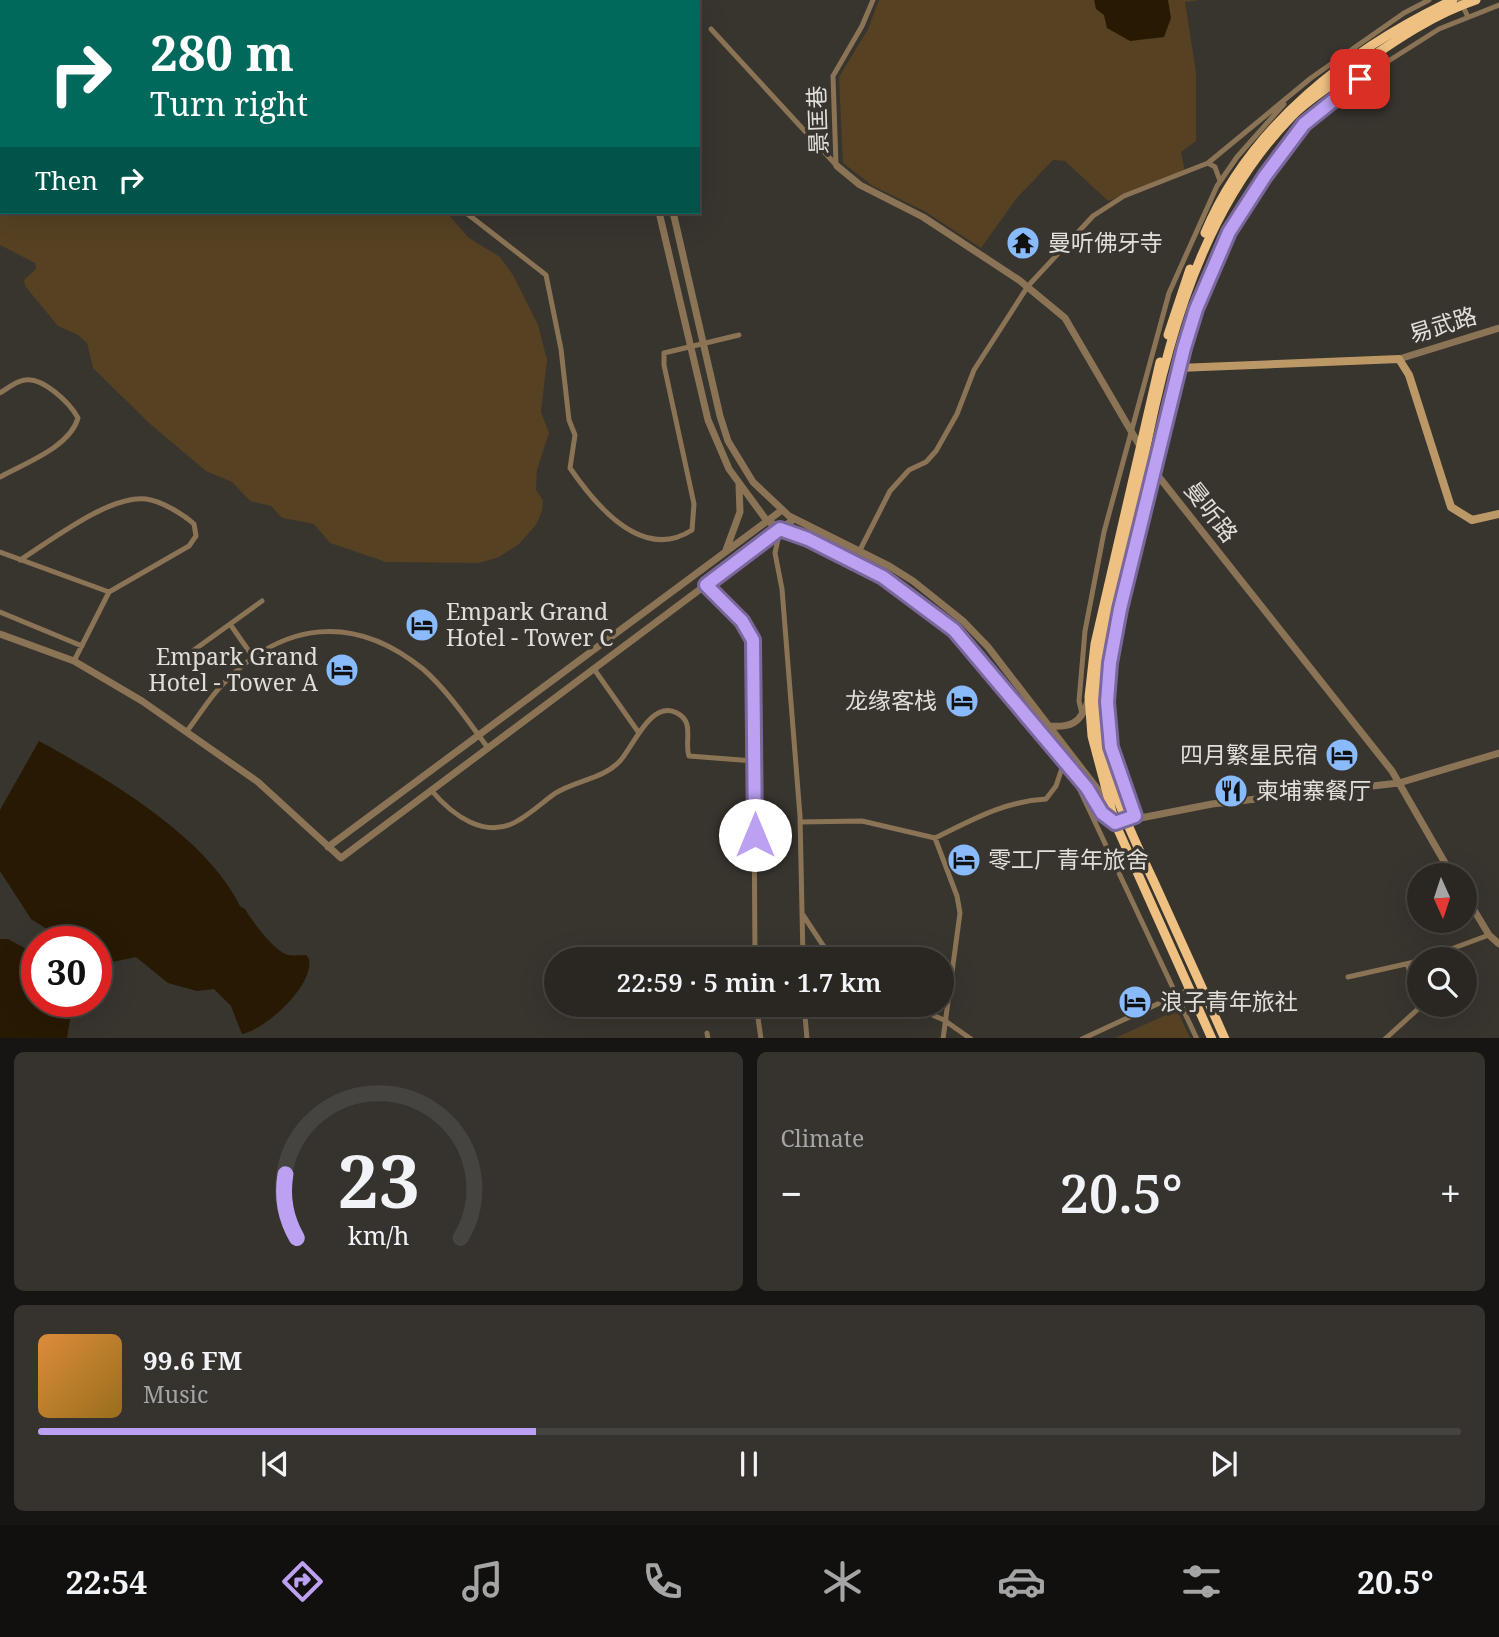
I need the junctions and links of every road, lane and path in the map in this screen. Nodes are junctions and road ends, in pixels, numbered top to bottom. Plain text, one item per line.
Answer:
1 (873, 0) edge
2 (1429, 0) edge
3 (1476, 0) edge
4 (1458, 2) edge
5 (1499, 5) edge
6 (1468, 17) junction
7 (711, 29) dead end
8 (1311, 78) junction
9 (1317, 86) junction
10 (1208, 163) junction
11 (836, 166) junction
12 (1220, 181) junction
13 (469, 214) edge
14 (659, 214) edge
15 (673, 214) edge
16 (1028, 286) junction
17 (1499, 328) edge
18 (738, 335) dead end
19 (702, 341) junction
20 (690, 344) junction
21 (1399, 359) junction
22 (1178, 368) junction
23 (0, 393) edge
24 (1150, 412) junction
25 (1131, 434) junction
26 (1155, 472) junction
27 (0, 477) edge
28 (739, 484) junction
29 (782, 510) junction
30 (1499, 514) edge
31 (794, 519) junction
32 (767, 522) junction
33 (780, 529) junction
34 (860, 550) junction
35 (0, 552) edge
36 (724, 554) junction
37 (20, 559) junction
38 (1116, 577) junction
39 (706, 585) junction
40 (109, 592) junction
41 (261, 601) dead end
42 (0, 612) edge
43 (230, 624) junction
44 (0, 635) edge
45 (82, 646) junction
46 (187, 654) dead end
47 (253, 657) junction
48 (74, 661) junction
49 (594, 669) junction
50 (1011, 677) junction
51 (1001, 685) junction
52 (1089, 697) junction
53 (1027, 717) junction
54 (1083, 717) junction
55 (1048, 726) junction
56 (187, 732) junction
57 (639, 733) junction
58 (479, 736) junction
59 (488, 748) junction
60 (1499, 753) edge
61 (754, 761) junction
62 (1062, 768) junction
63 (1399, 783) junction
64 (431, 790) junction
65 (1109, 804) junction
66 (1130, 818) junction
67 (800, 822) junction
68 (1115, 823) junction
69 (935, 838) junction
70 (328, 847) junction
71 (1445, 863) edge
72 (1150, 901) junction
73 (1136, 907) junction
74 (802, 914) junction
75 (1477, 915) edge
76 (1489, 935) junction
77 (1499, 944) edge
78 (755, 947) edge
79 (803, 947) edge
80 (824, 947) edge
81 (1457, 947) edge
82 (1407, 965) edge
83 (1348, 977) dead end
84 (1190, 989) junction
85 (1177, 995) junction
86 (758, 1017) edge
87 (805, 1017) edge
88 (937, 1017) edge
89 (1409, 1017) edge
90 (944, 1020) junction
91 (761, 1038) edge
92 (807, 1038) edge
93 (943, 1038) edge
94 (971, 1038) edge
95 (1082, 1038) edge
96 (1197, 1038) edge
97 (1212, 1038) edge
98 (1225, 1038) edge
99 (1385, 1038) edge

1 - 11 street, 景匡巷
2 - 8 street
3 - 4 highway
4 - 6 street
4 - 9 highway
4 - 24 highway
5 - 6 street
6 - 22 street
7 - 11 street
8 - 9 street
8 - 10 street
8 - 12 street
9 - 24 highway
10 - 12 street
10 - 16 street
11 - 16 street, 曼听路
12 - 25 street
13 - 20 street
14 - 20 street
15 - 19 street
16 - 25 street, 曼听路
16 - 34 street
17 - 21 street, 易武路
18 - 19 street
19 - 20 street
19 - 29 street
20 - 28 street
21 - 22 main road
21 - 30 main road
22 - 26 street
23 - 27 street
24 - 38 highway
25 - 26 street, 曼听路
25 - 54 street
26 - 63 street, 曼听路
26 - 66 street
28 - 32 street
28 - 36 street
29 - 31 street
29 - 32 street
31 - 33 street
31 - 34 street
32 - 33 street
32 - 36 street
33 - 39 street
33 - 51 street
33 - 67 street
34 - 50 street
35 - 37 street
36 - 58 street
37 - 40 street
37 - 40 street
38 - 52 highway
38 - 66 highway
39 - 49 street
39 - 61 street
40 - 45 street
41 - 43 street
42 - 45 street
43 - 46 street
43 - 47 street
44 - 48 street
45 - 48 street
47 - 56 street
47 - 58 street
48 - 56 street
49 - 57 street
49 - 59 street
50 - 51 street
50 - 55 street
51 - 53 street
52 - 54 street
52 - 65 highway
53 - 62 street
53 - 68 street
54 - 55 street
55 - 65 street
56 - 70 street
57 - 61 street
57 - 64 street
58 - 59 street
58 - 70 street
59 - 64 street
60 - 63 street
61 - 78 street
62 - 69 street
62 - 73 street
63 - 66 street
63 - 71 street, 曼听路
64 - 70 street
65 - 66 main road
65 - 68 highway
66 - 68 street
66 - 98 highway
67 - 69 street
67 - 74 street
68 - 72 highway
69 - 90 street
72 - 73 street
72 - 84 highway
73 - 85 street
74 - 79 street
74 - 80 street
75 - 76 street
76 - 77 street
76 - 81 street
82 - 83 street
84 - 85 street
84 - 97 highway
85 - 95 street
85 - 96 street
86 - 91 street
87 - 92 street
88 - 90 street
89 - 99 street
90 - 93 street
90 - 94 street

